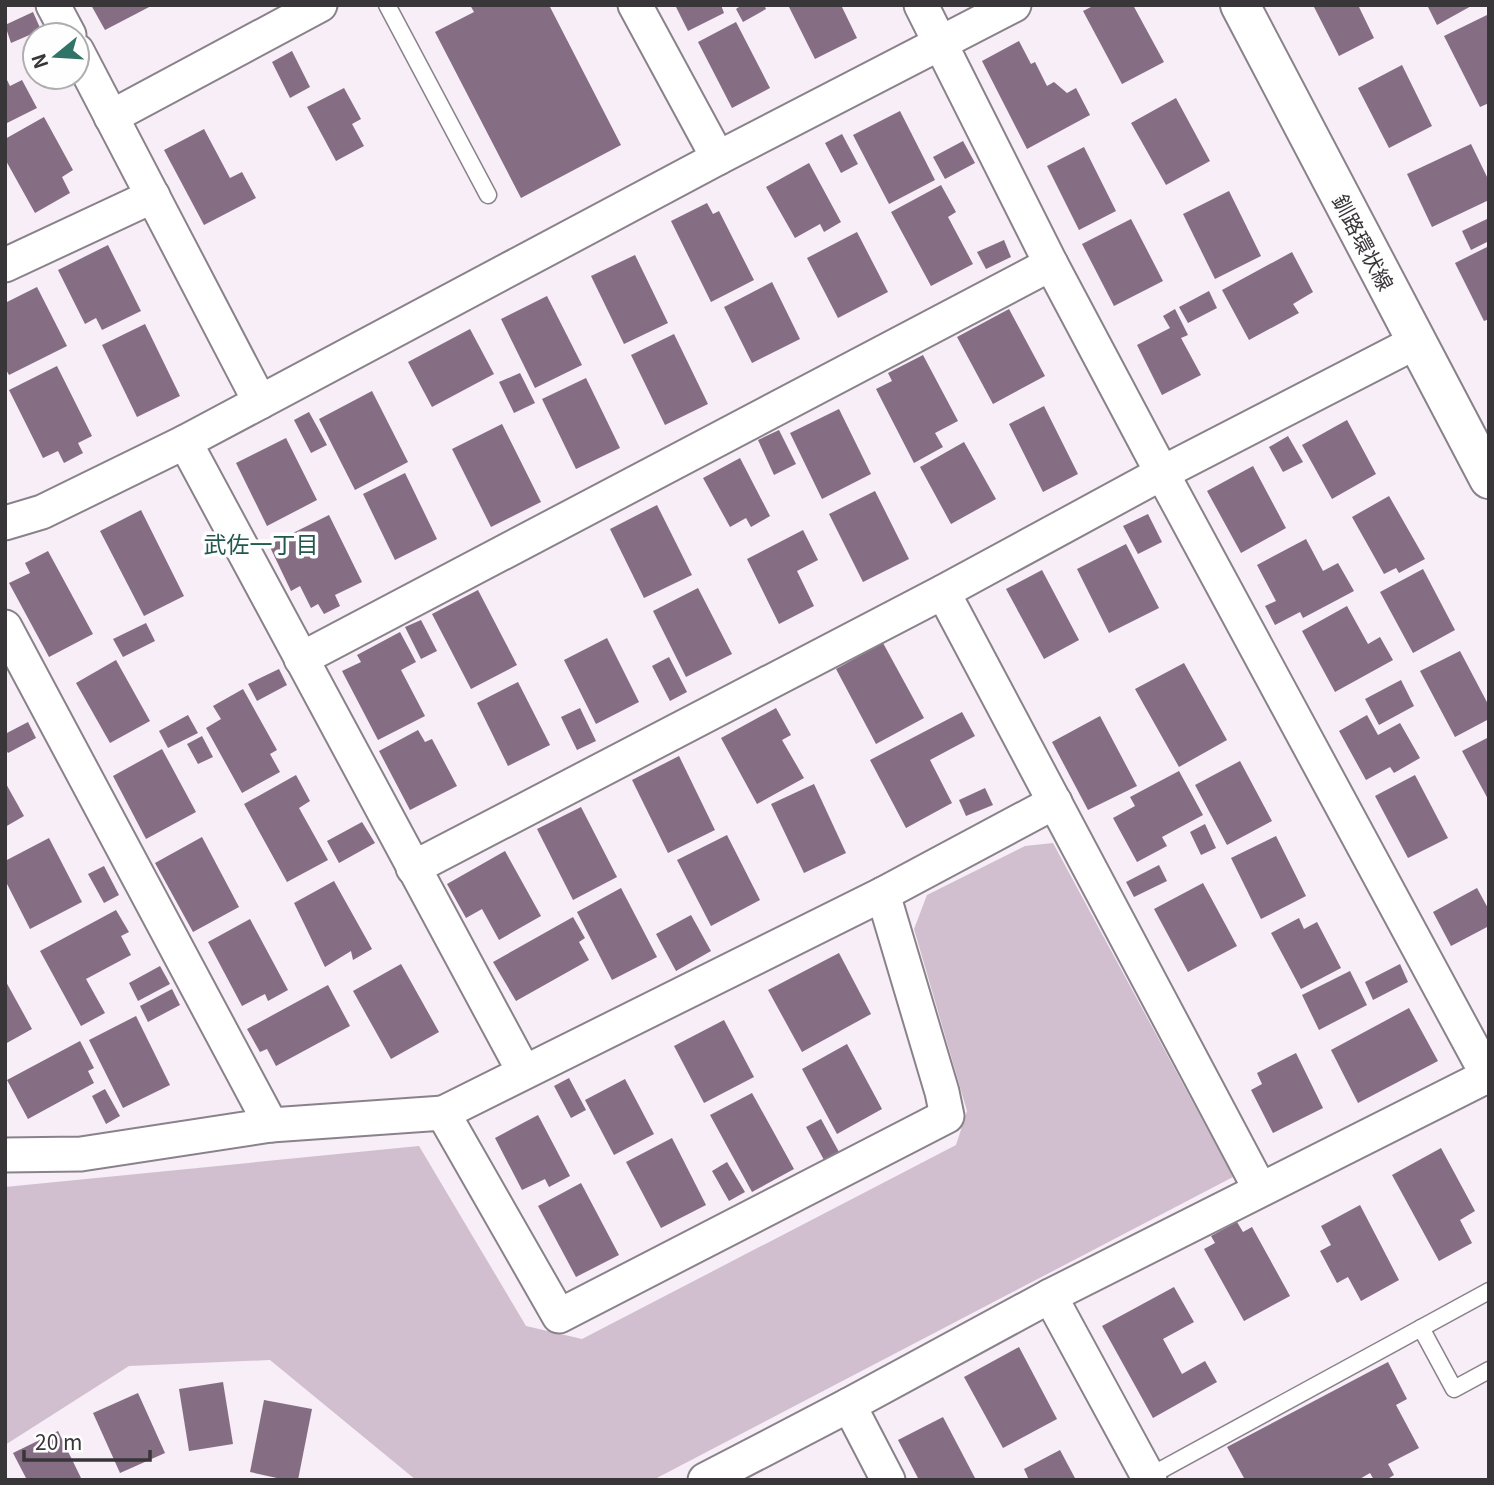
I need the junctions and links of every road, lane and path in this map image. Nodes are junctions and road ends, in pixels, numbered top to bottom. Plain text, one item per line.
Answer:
1 (53, 5) edge
2 (320, 5) edge
3 (387, 5) edge
4 (635, 5) edge
5 (921, 5) edge
6 (1014, 5) edge
7 (1240, 5) edge
8 (62, 21) edge
9 (941, 43) junction
10 (91, 78) edge
11 (111, 117) junction
12 (718, 158) junction
13 (488, 195) dead end
14 (153, 196) junction
15 (1051, 264) junction
16 (5, 265) edge
17 (1416, 342) junction
18 (260, 402) junction
19 (185, 442) junction
20 (1162, 473) junction
21 (1489, 479) edge
22 (5, 523) edge
23 (943, 592) junction
24 (5, 627) edge
25 (301, 659) junction
26 (1055, 802) junction
27 (413, 868) junction
28 (883, 894) junction
29 (524, 1072) junction
30 (1488, 1076) edge
31 (443, 1113) junction
32 (271, 1125) junction
33 (5, 1155) edge
34 (1260, 1189) junction
35 (1489, 1292) edge
36 (1050, 1296) junction
37 (1421, 1328) junction
38 (1489, 1370) edge
39 (849, 1405) junction
40 (1149, 1478) edge
41 (705, 1480) edge
42 (888, 1480) edge

1 - 8 street
2 - 11 street
3 - 13 lane
4 - 12 street
5 - 9 street
6 - 9 street
7 - 17 street, 釧路環状線
9 - 12 street
9 - 15 street
10 - 11 street
11 - 14 street
12 - 18 street
14 - 16 street
14 - 18 street
15 - 20 street
15 - 25 street
17 - 20 street
17 - 21 street, 釧路環状線
18 - 19 street
19 - 22 street
19 - 25 street
20 - 23 street
20 - 30 street
23 - 26 street
23 - 27 street
24 - 32 street
25 - 27 street
26 - 28 street
26 - 34 street
27 - 29 street
28 - 29 street
28 - 31 street
29 - 31 street
30 - 34 street
31 - 32 street
32 - 33 street
34 - 36 street
35 - 37 lane
36 - 39 street
36 - 40 street
37 - 38 lane
37 - 40 lane
39 - 41 street
39 - 42 street

